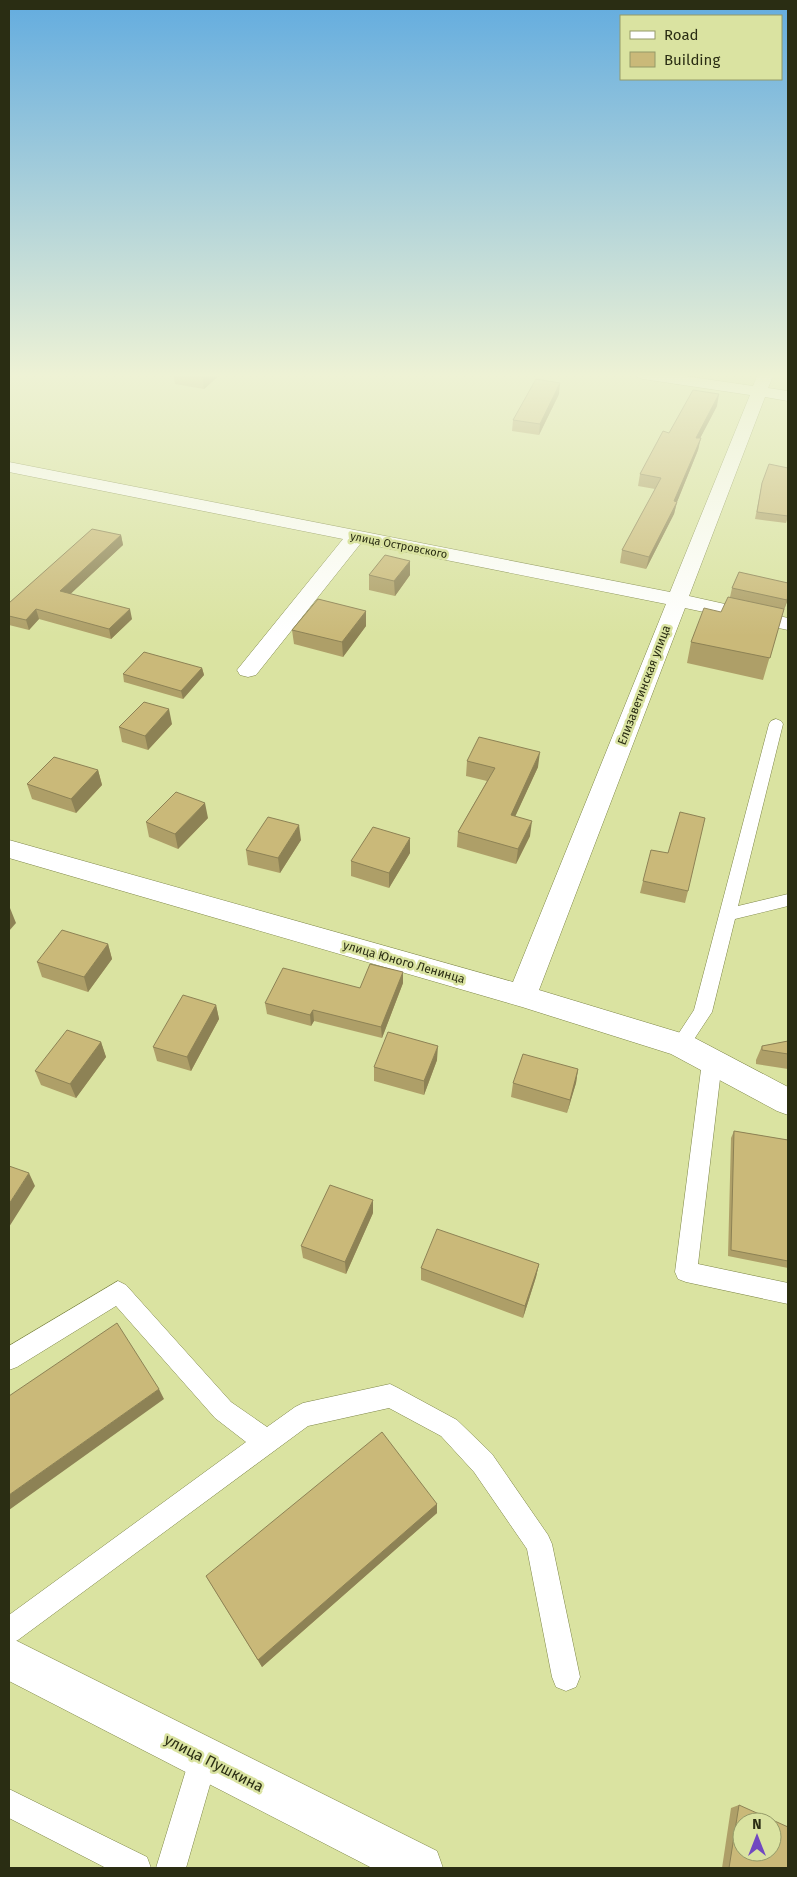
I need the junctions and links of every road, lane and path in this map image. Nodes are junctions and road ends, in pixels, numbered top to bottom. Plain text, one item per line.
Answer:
1 (731, 462) edge
2 (9, 467) edge
3 (356, 536) junction
4 (677, 600) junction
5 (788, 624) edge
6 (248, 670) dead end
7 (776, 724) dead end
8 (9, 849) edge
9 (788, 900) edge
10 (727, 915) junction
11 (522, 996) junction
12 (680, 1045) junction
13 (712, 1062) junction
14 (788, 1102) edge
15 (788, 1294) edge
16 (9, 1359) edge
17 (267, 1442) junction
18 (9, 1630) edge
19 (9, 1658) edge
20 (566, 1677) dead end
21 (204, 1757) junction
22 (9, 1803) edge
23 (136, 1868) edge
24 (171, 1868) edge
25 (420, 1868) edge

1 - 4 street, Елизаветинская улица
2 - 3 street, улица Островского
3 - 4 street, улица Островского
3 - 6 street
4 - 5 street, улица Островского
4 - 11 street, Елизаветинская улица
7 - 10 lane
8 - 11 street, улица Юного Ленинца
9 - 10 lane
10 - 12 lane
11 - 12 street, улица Юного Ленинца
12 - 13 street, улица Юного Ленинца
13 - 14 street, улица Юного Ленинца
13 - 15 lane
16 - 17 lane
17 - 18 lane
17 - 20 lane
19 - 21 street, улица Пушкина
21 - 24 lane
21 - 25 street, улица Пушкина
22 - 23 lane

